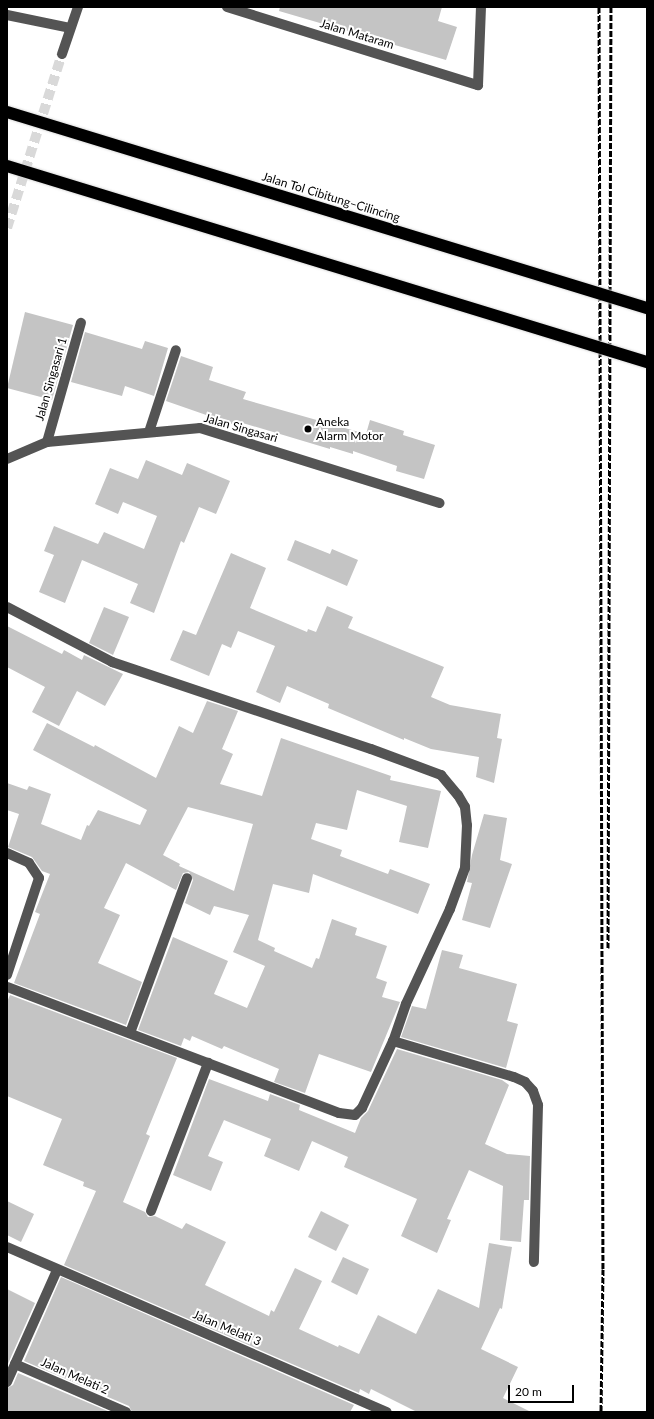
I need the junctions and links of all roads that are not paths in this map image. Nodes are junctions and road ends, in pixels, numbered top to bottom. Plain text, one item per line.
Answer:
1 (78, 7) edge
2 (227, 7) edge
3 (481, 7) edge
4 (7, 15) edge
5 (70, 28) junction
6 (62, 54) tunnel mouth
7 (7, 112) edge
8 (7, 166) edge
9 (647, 308) edge
10 (81, 323) dead end
11 (176, 350) dead end
12 (647, 362) edge
13 (149, 432) junction
14 (47, 442) junction
15 (7, 459) edge
16 (440, 503) dead end
17 (7, 608) edge
18 (7, 853) edge
19 (187, 878) dead end
20 (7, 975) edge
21 (7, 987) edge
22 (130, 1033) junction
23 (393, 1041) junction
24 (208, 1064) junction
25 (151, 1211) dead end
26 (7, 1247) edge
27 (534, 1262) dead end
28 (57, 1270) junction
29 (15, 1364) junction
30 (7, 1382) edge
31 (126, 1412) edge
32 (387, 1412) edge

1 - 5 street
2 - 3 street, Jalan Mataram
4 - 5 street
5 - 6 street
7 - 9 highway, Jalan Tol Cibitung–Cilincing, bridge
8 - 12 highway, bridge
10 - 14 street, Jalan Singasari 1
11 - 13 street
13 - 14 street, Jalan Singasari
13 - 16 street, Jalan Singasari
14 - 15 street, Jalan Singasari
17 - 23 street
18 - 20 street
19 - 22 street
21 - 22 street
22 - 24 street
23 - 24 street
23 - 27 street
24 - 25 street
26 - 28 street, Jalan Melati 3
28 - 29 street
28 - 32 street, Jalan Melati 3
29 - 30 street
29 - 31 street, Jalan Melati 2

